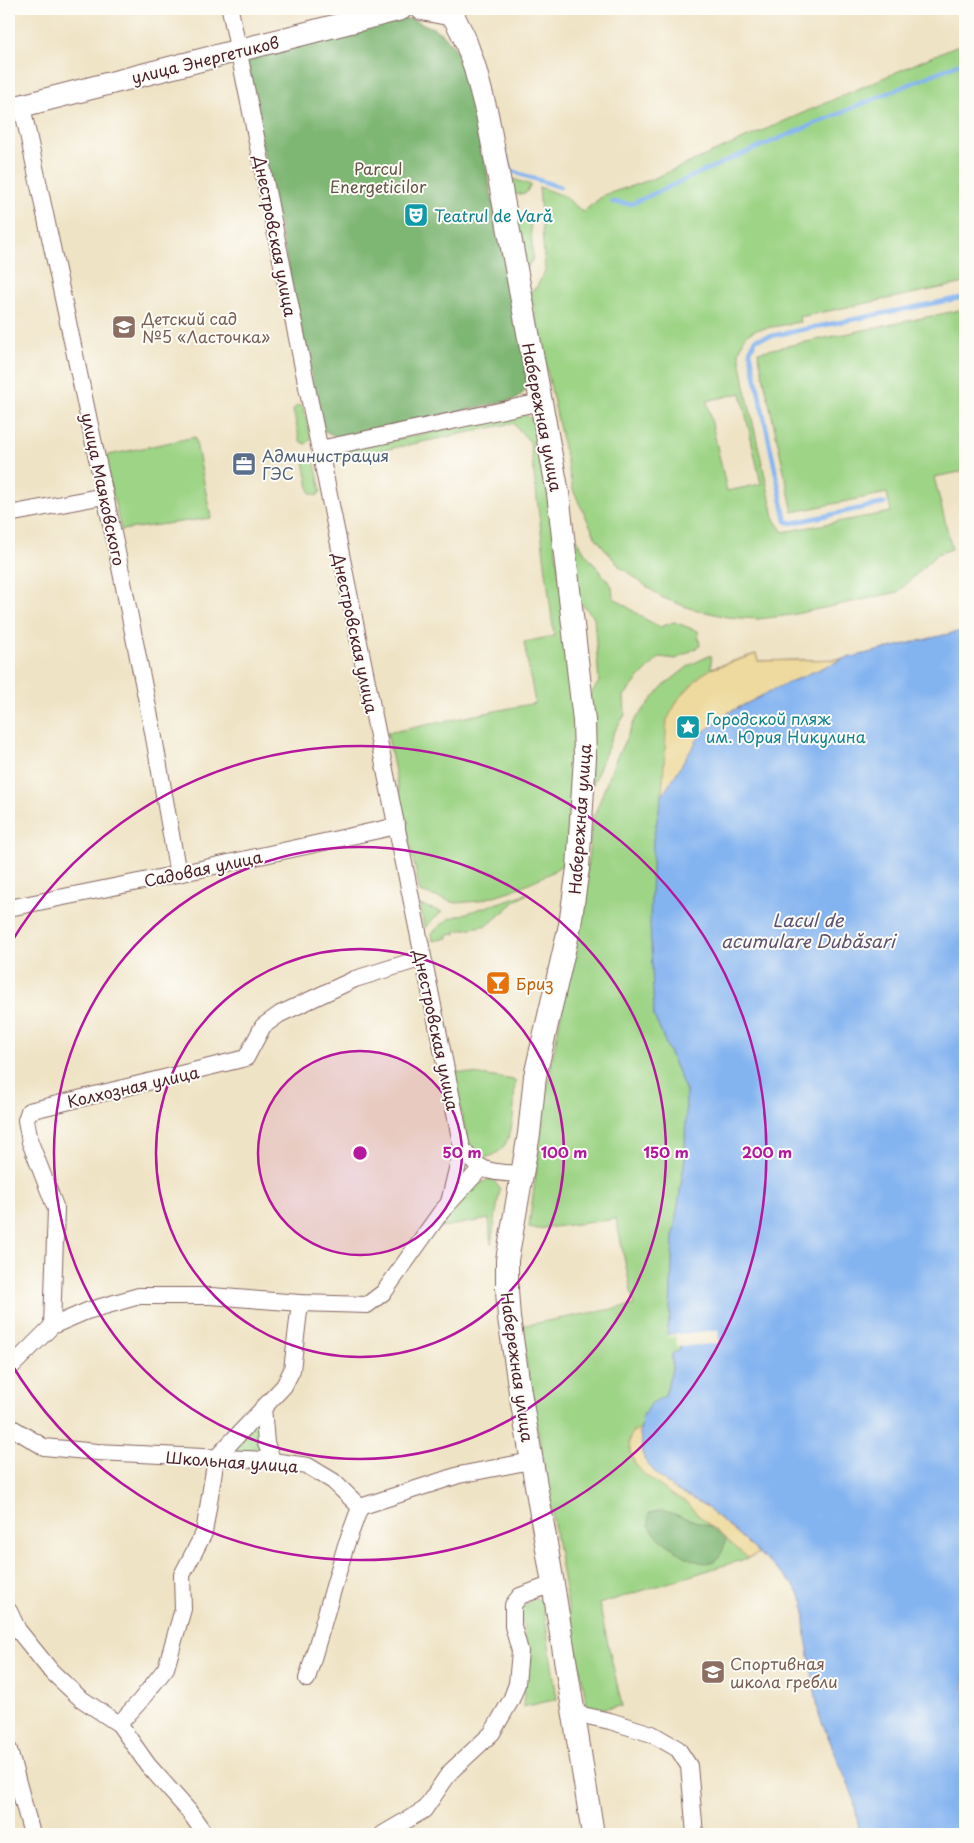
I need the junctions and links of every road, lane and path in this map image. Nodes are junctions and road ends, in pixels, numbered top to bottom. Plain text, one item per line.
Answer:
1 (230, 9) edge
2 (401, 9) edge
3 (422, 9) edge
4 (451, 12) edge
5 (238, 50) junction
6 (15, 108) edge
7 (541, 402) junction
8 (320, 449) junction
9 (104, 496) junction
10 (9, 514) edge
11 (397, 826) junction
12 (178, 874) junction
13 (9, 908) edge
14 (422, 958) junction
15 (462, 1148) junction
16 (481, 1168) junction
17 (521, 1174) junction
18 (448, 1204) junction
19 (300, 1303) junction
20 (52, 1326) junction
21 (9, 1369) edge
22 (263, 1407) junction
23 (9, 1426) edge
24 (216, 1458) junction
25 (531, 1461) junction
26 (273, 1462) junction
27 (360, 1507) junction
28 (553, 1584) junction
29 (9, 1611) edge
30 (307, 1679) dead end
31 (573, 1714) junction
32 (119, 1724) junction
33 (9, 1750) edge
34 (32, 1834) edge
35 (205, 1834) edge
36 (383, 1834) edge
37 (593, 1834) edge
38 (695, 1834) edge

1 - 5 street, Днестровская улица
2 - 5 street, улица Энергетиков
3 - 4 street
4 - 7 street, Набережная улица
5 - 6 street, улица Энергетиков
5 - 8 street, Днестровская улица
6 - 9 street, улица Маяковского
7 - 8 street
7 - 17 street, Набережная улица
8 - 11 street, Днестровская улица
9 - 10 street
9 - 12 street, улица Маяковского
11 - 12 street, Садовая улица
11 - 14 street, Днестровская улица
12 - 13 street, Садовая улица
14 - 15 street, Днестровская улица
14 - 20 street, Колхозная улица
15 - 16 street
15 - 18 street
16 - 17 street
16 - 18 street
17 - 25 street, Набережная улица
18 - 19 street
19 - 20 street
19 - 22 street
20 - 21 street
22 - 24 street
22 - 26 street
23 - 24 street, Школьная улица
24 - 26 street, Школьная улица
24 - 32 street
25 - 27 street
25 - 28 street, Набережная улица
26 - 27 street, Школьная улица
27 - 30 street
28 - 31 street, Набережная улица
28 - 36 street
29 - 32 street
31 - 37 street, Набережная улица
31 - 38 street
32 - 35 street
33 - 34 street

